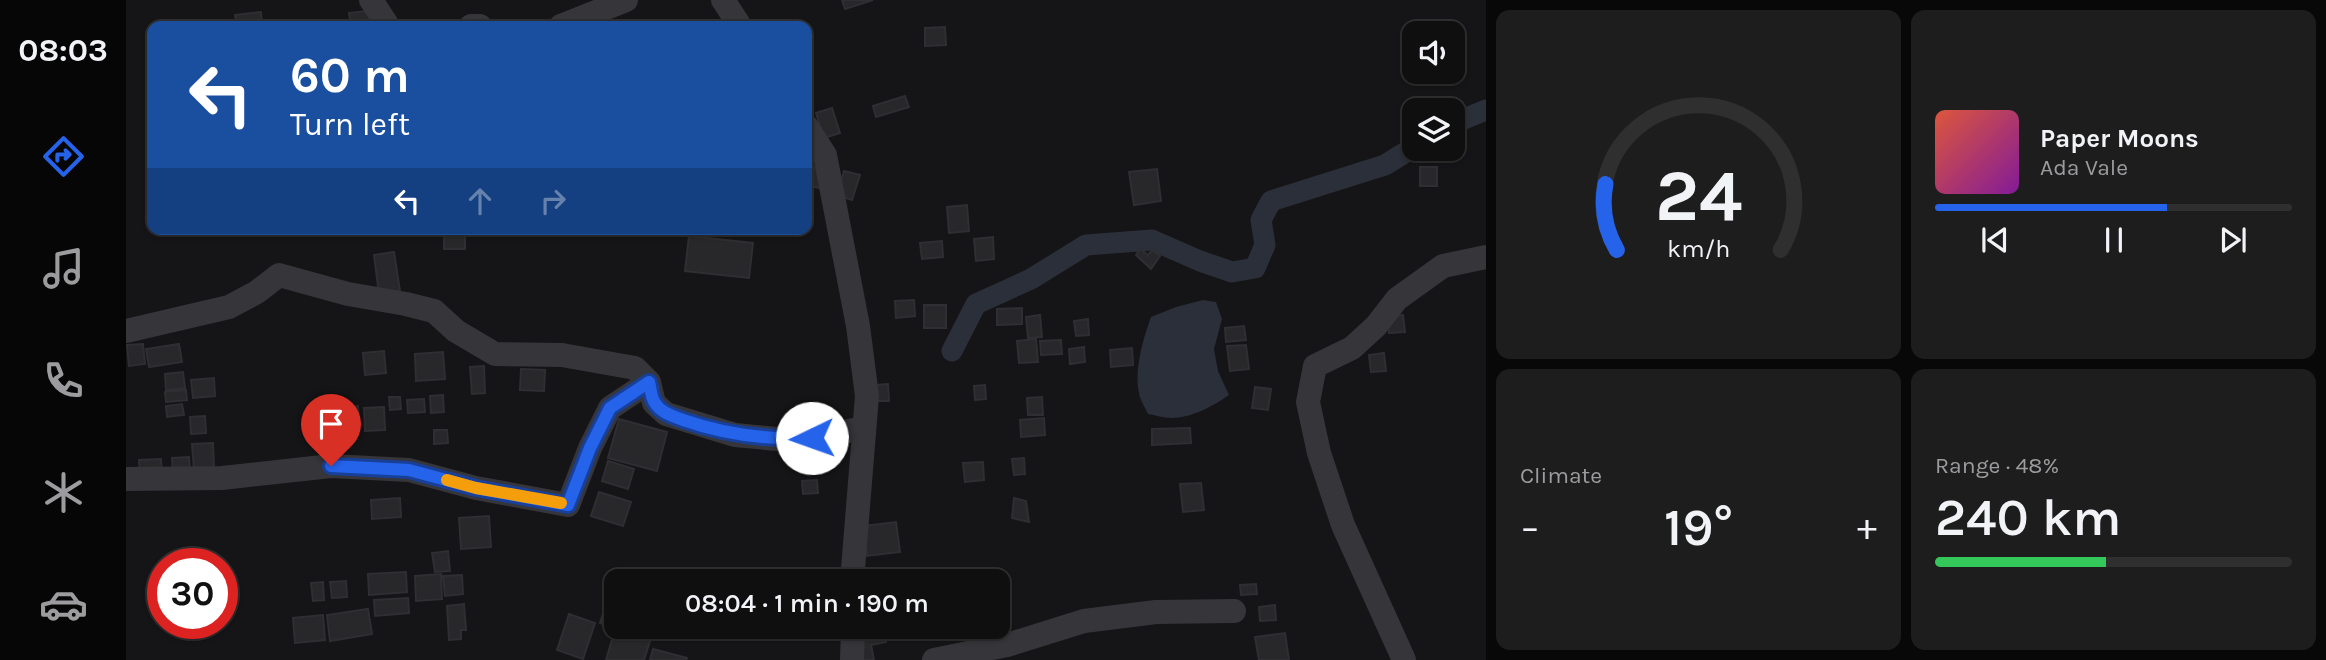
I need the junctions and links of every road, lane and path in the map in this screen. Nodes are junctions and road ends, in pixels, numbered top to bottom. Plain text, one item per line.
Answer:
1 (371, 0) edge
2 (626, 0) edge
3 (723, 0) edge
4 (385, 21) edge
5 (574, 21) edge
6 (737, 21) edge
7 (812, 135) edge
8 (1486, 257) edge
9 (126, 331) edge
10 (649, 382) junction
11 (864, 428) junction
12 (126, 479) edge
13 (853, 569) edge
14 (1234, 611) dead end
15 (853, 639) edge
16 (852, 660) edge
17 (934, 660) edge
18 (1404, 660) edge

1 - 4 street
2 - 5 street
3 - 6 street
7 - 11 street
8 - 18 street
9 - 10 street
10 - 11 street
10 - 12 street
11 - 13 street
14 - 17 street
15 - 16 street

